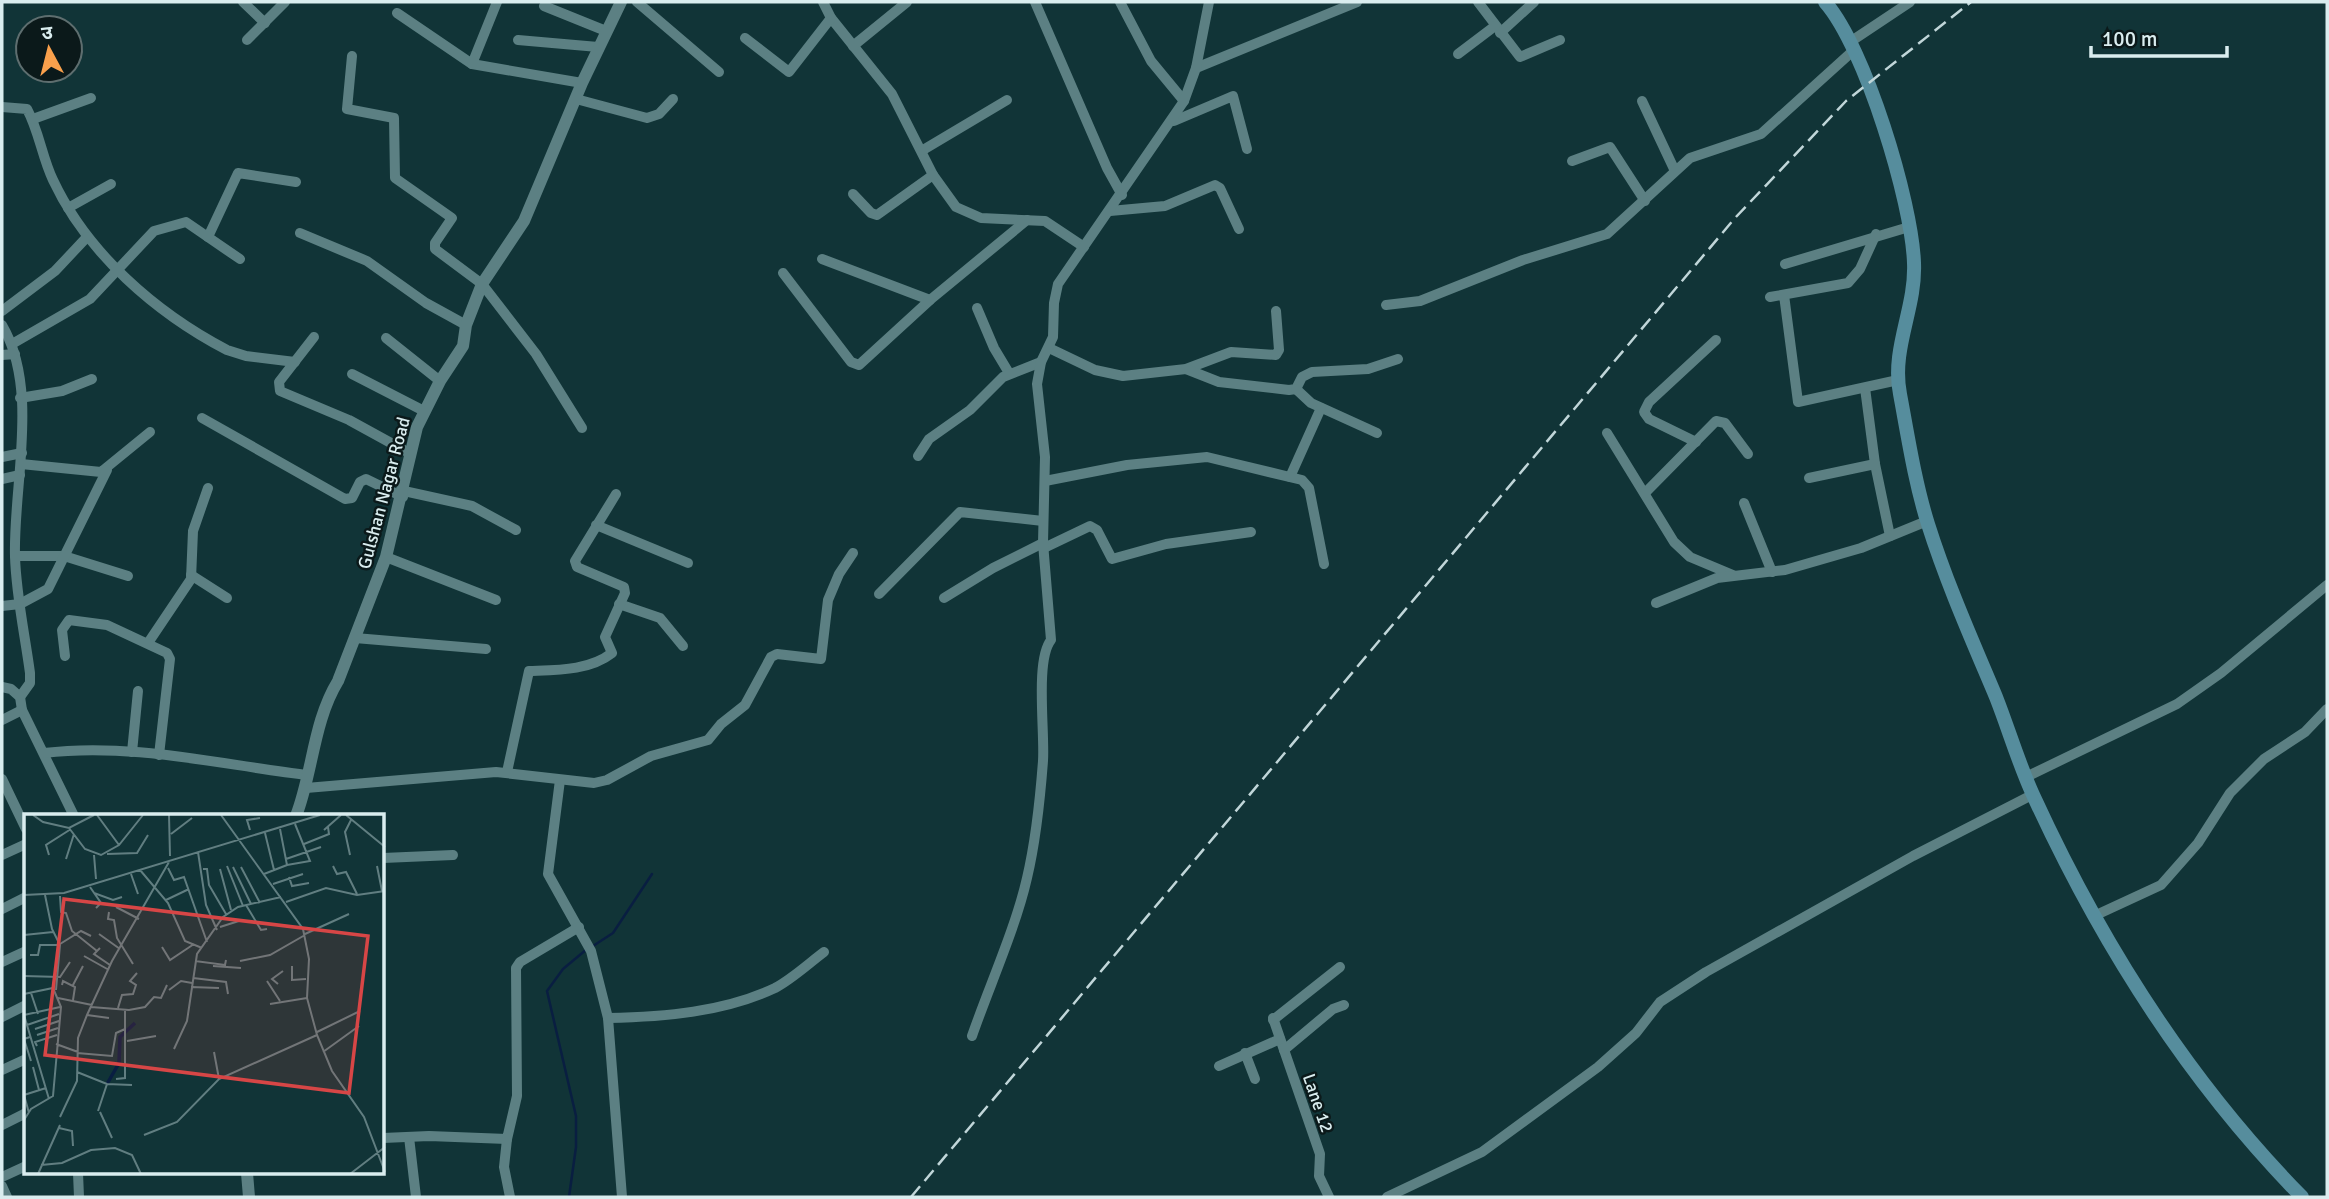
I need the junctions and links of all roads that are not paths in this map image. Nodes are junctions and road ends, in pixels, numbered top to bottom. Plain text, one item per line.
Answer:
1 (243, 2) edge
2 (285, 2) edge
3 (497, 2) edge
4 (621, 2) edge
5 (637, 2) edge
6 (823, 2) edge
7 (907, 2) edge
8 (1035, 2) edge
9 (1120, 2) edge
10 (1209, 2) edge
11 (1357, 2) edge
12 (1478, 2) edge
13 (1534, 2) edge
14 (1825, 2) edge
15 (1910, 2) edge
16 (544, 6) dead end
17 (397, 13) dead end
18 (831, 18) junction
19 (265, 23) junction
20 (1498, 30) junction
21 (606, 31) junction
22 (745, 38) dead end
23 (247, 40) dead end
24 (519, 40) dead end
25 (1560, 40) dead end
26 (853, 46) junction
27 (1852, 46) junction
28 (598, 47) junction
29 (1458, 54) dead end
30 (352, 56) dead end
31 (472, 64) junction
32 (1196, 68) junction
33 (719, 72) dead end
34 (582, 83) junction
35 (91, 98) dead end
36 (576, 99) junction
37 (673, 99) dead end
38 (1007, 100) dead end
39 (1185, 101) junction
40 (1642, 101) dead end
41 (2, 107) edge
42 (33, 119) junction
43 (1173, 121) junction
44 (1247, 149) dead end
45 (923, 150) junction
46 (1572, 162) dead end
47 (1675, 171) junction
48 (933, 176) junction
49 (296, 182) dead end
50 (111, 184) dead end
51 (853, 194) dead end
52 (1122, 195) junction
53 (1645, 201) junction
54 (68, 208) junction
55 (1110, 211) junction
56 (1027, 220) junction
57 (1909, 227) junction
58 (1239, 229) dead end
59 (300, 233) dead end
60 (1876, 234) junction
61 (87, 237) junction
62 (208, 237) junction
63 (1084, 247) junction
64 (240, 259) dead end
65 (822, 259) dead end
66 (1784, 264) dead end
67 (118, 270) junction
68 (783, 273) dead end
69 (482, 284) junction
70 (1783, 295) junction
71 (1770, 297) dead end
72 (930, 300) junction
73 (1386, 305) dead end
74 (977, 308) dead end
75 (2, 311) edge
76 (1276, 311) dead end
77 (2, 325) edge
78 (466, 325) junction
79 (314, 337) dead end
80 (386, 338) dead end
81 (1716, 340) dead end
82 (1049, 348) junction
83 (14, 349) junction
84 (2, 355) edge
85 (1398, 359) dead end
86 (295, 362) junction
87 (1041, 362) junction
88 (1186, 369) junction
89 (1009, 373) junction
90 (352, 374) dead end
91 (92, 379) dead end
92 (1898, 380) junction
93 (440, 381) junction
94 (1865, 388) junction
95 (1296, 389) junction
96 (20, 398) junction
97 (1321, 408) junction
98 (425, 411) junction
99 (202, 418) dead end
100 (582, 428) dead end
101 (150, 432) dead end
102 (1377, 433) dead end
103 (1607, 433) dead end
104 (1696, 442) junction
105 (411, 454) junction
106 (1748, 454) dead end
107 (918, 456) dead end
108 (2, 457) edge
109 (21, 458) junction
110 (1875, 464) junction
111 (107, 470) junction
112 (20, 475) junction
113 (1290, 477) junction
114 (1809, 478) dead end
115 (2, 479) edge
116 (1045, 481) junction
117 (208, 488) dead end
118 (1644, 493) junction
119 (403, 494) junction
120 (616, 494) dead end
121 (1744, 503) dead end
122 (1043, 521) junction
123 (1927, 521) junction
124 (596, 525) junction
125 (516, 530) dead end
126 (1251, 532) dead end
127 (1890, 536) junction
128 (1043, 546) junction
129 (853, 553) dead end
130 (15, 556) junction
131 (64, 556) junction
132 (386, 557) junction
133 (688, 563) dead end
134 (1324, 564) dead end
135 (1772, 572) junction
136 (191, 575) junction
137 (128, 576) dead end
138 (1733, 576) junction
139 (2327, 585) edge
140 (879, 594) dead end
141 (228, 598) dead end
142 (944, 598) dead end
143 (496, 600) dead end
144 (1656, 603) dead end
145 (20, 604) junction
146 (619, 604) junction
147 (2, 606) edge
148 (355, 638) junction
149 (148, 643) junction
150 (683, 646) dead end
151 (485, 649) dead end
152 (65, 656) dead end
153 (2, 687) edge
154 (138, 691) dead end
155 (20, 697) junction
156 (2327, 709) edge
157 (22, 710) junction
158 (2, 720) edge
159 (132, 752) junction
160 (44, 753) junction
161 (159, 755) junction
162 (508, 772) junction
163 (2026, 777) junction
164 (2, 779) edge
165 (561, 780) junction
166 (307, 782) junction
167 (2032, 794) junction
168 (6, 801) edge
169 (73, 814) edge
170 (297, 814) edge
171 (24, 826) edge
172 (24, 845) edge
173 (2, 855) edge
174 (453, 855) dead end
175 (385, 858) edge
176 (24, 898) edge
177 (2, 909) edge
178 (2094, 916) junction
179 (579, 927) junction
180 (24, 952) edge
181 (824, 952) dead end
182 (2, 962) edge
183 (1340, 967) dead end
184 (1344, 1004) dead end
185 (24, 1006) edge
186 (2, 1017) edge
187 (608, 1018) junction
188 (972, 1036) dead end
189 (1280, 1039) junction
190 (1284, 1050) junction
191 (1245, 1054) junction
192 (24, 1060) edge
193 (1219, 1066) dead end
194 (2, 1070) edge
195 (1255, 1079) dead end
196 (24, 1115) edge
197 (2, 1125) edge
198 (410, 1137) junction
199 (385, 1138) edge
200 (507, 1139) junction
201 (24, 1167) edge
202 (78, 1174) edge
203 (247, 1174) edge
204 (2, 1177) edge
205 (2, 1186) edge
206 (7, 1197) edge
207 (79, 1197) edge
208 (249, 1197) edge
209 (416, 1197) edge
210 (510, 1197) edge
211 (622, 1197) edge
212 (1329, 1197) edge
213 (1387, 1197) edge
214 (2302, 1197) edge

1 - 19 street
2 - 19 street
3 - 31 street
4 - 21 street, Gulshan Nagar Road
5 - 33 street
6 - 18 street
7 - 26 street
8 - 52 street
9 - 39 street
10 - 32 street
11 - 32 street
12 - 20 street
13 - 20 street
14 - 27 main road
15 - 27 street
16 - 21 street
17 - 31 street
18 - 22 street
18 - 26 street
19 - 23 street
20 - 25 street
20 - 29 street
21 - 28 street, Gulshan Nagar Road
24 - 28 street
26 - 45 street
27 - 47 street
27 - 57 main road
28 - 34 street, Gulshan Nagar Road
30 - 69 street
31 - 34 street
32 - 39 street
34 - 36 street, Gulshan Nagar Road
35 - 42 street
36 - 37 street
36 - 69 street, Gulshan Nagar Road
38 - 45 street
39 - 43 street
40 - 47 street
41 - 42 street
42 - 54 street
43 - 44 street
43 - 52 street
45 - 48 street
46 - 53 street
47 - 53 street
48 - 51 street
48 - 56 street
49 - 62 street
50 - 54 street
52 - 55 street
53 - 73 street
54 - 61 street
55 - 58 street
55 - 63 street
56 - 63 street
56 - 72 street
57 - 60 street
57 - 92 main road
59 - 78 street
60 - 66 street
60 - 70 street
61 - 67 street
61 - 75 street
62 - 64 street
62 - 67 street
63 - 82 street
65 - 72 street
67 - 83 street
67 - 86 street
68 - 72 street
69 - 78 street, Gulshan Nagar Road
69 - 100 street
70 - 71 street
70 - 94 street
74 - 89 street
76 - 88 street
77 - 83 street
78 - 93 street, Gulshan Nagar Road
79 - 86 street
80 - 93 street
81 - 104 street
82 - 87 street
82 - 88 street
83 - 84 street
83 - 96 street
85 - 95 street
86 - 105 street
87 - 89 street
87 - 116 street
88 - 95 street
89 - 107 street
90 - 98 street
91 - 96 street
92 - 94 street
92 - 123 main road
93 - 98 street, Gulshan Nagar Road
94 - 110 street
95 - 97 street
96 - 109 street
97 - 102 street
97 - 113 street
98 - 105 street, Gulshan Nagar Road
99 - 119 street
101 - 111 street
103 - 118 street
104 - 106 street
104 - 118 street
105 - 119 street, Gulshan Nagar Road
108 - 109 street
109 - 111 street
109 - 112 street
110 - 114 street
110 - 127 street
111 - 131 street
112 - 115 street
112 - 130 street
113 - 116 street
113 - 134 street
116 - 122 street
117 - 136 street
118 - 138 street
119 - 125 street
119 - 132 street, Gulshan Nagar Road
120 - 124 street
121 - 135 street
122 - 128 street
122 - 140 street
123 - 127 street
123 - 163 main road
124 - 133 street
124 - 146 street
126 - 128 street
127 - 135 street
128 - 142 street
128 - 188 street
129 - 165 street
130 - 131 street
130 - 145 street
131 - 137 street
131 - 145 street
132 - 143 street
132 - 148 street, Gulshan Nagar Road
135 - 138 street
136 - 141 street
136 - 149 street
138 - 144 street
139 - 163 street
145 - 147 street
145 - 155 street
146 - 150 street
146 - 162 street
148 - 151 street
148 - 166 street, Gulshan Nagar Road
149 - 152 street
149 - 161 street
153 - 155 street
154 - 159 street
155 - 157 street
156 - 178 street
157 - 158 street
157 - 160 street
159 - 160 street
159 - 161 street
160 - 169 street
161 - 166 street
162 - 165 street
162 - 166 street
163 - 167 main road
164 - 168 street
165 - 179 street
166 - 170 street, Gulshan Nagar Road
167 - 178 main road
167 - 213 street
168 - 171 street
172 - 173 street
174 - 175 street
176 - 177 street
178 - 214 main road
179 - 187 street
179 - 200 street
180 - 182 street
181 - 187 street
183 - 189 street, Lane 12
184 - 190 street
185 - 186 street
187 - 211 street
189 - 190 street, Lane 12
189 - 191 street
190 - 212 street, Lane 12
191 - 193 street
191 - 195 street
192 - 194 street
196 - 197 street
198 - 199 street
198 - 200 street
198 - 209 street
200 - 210 street
201 - 204 street
202 - 207 street
203 - 208 street
205 - 206 street

